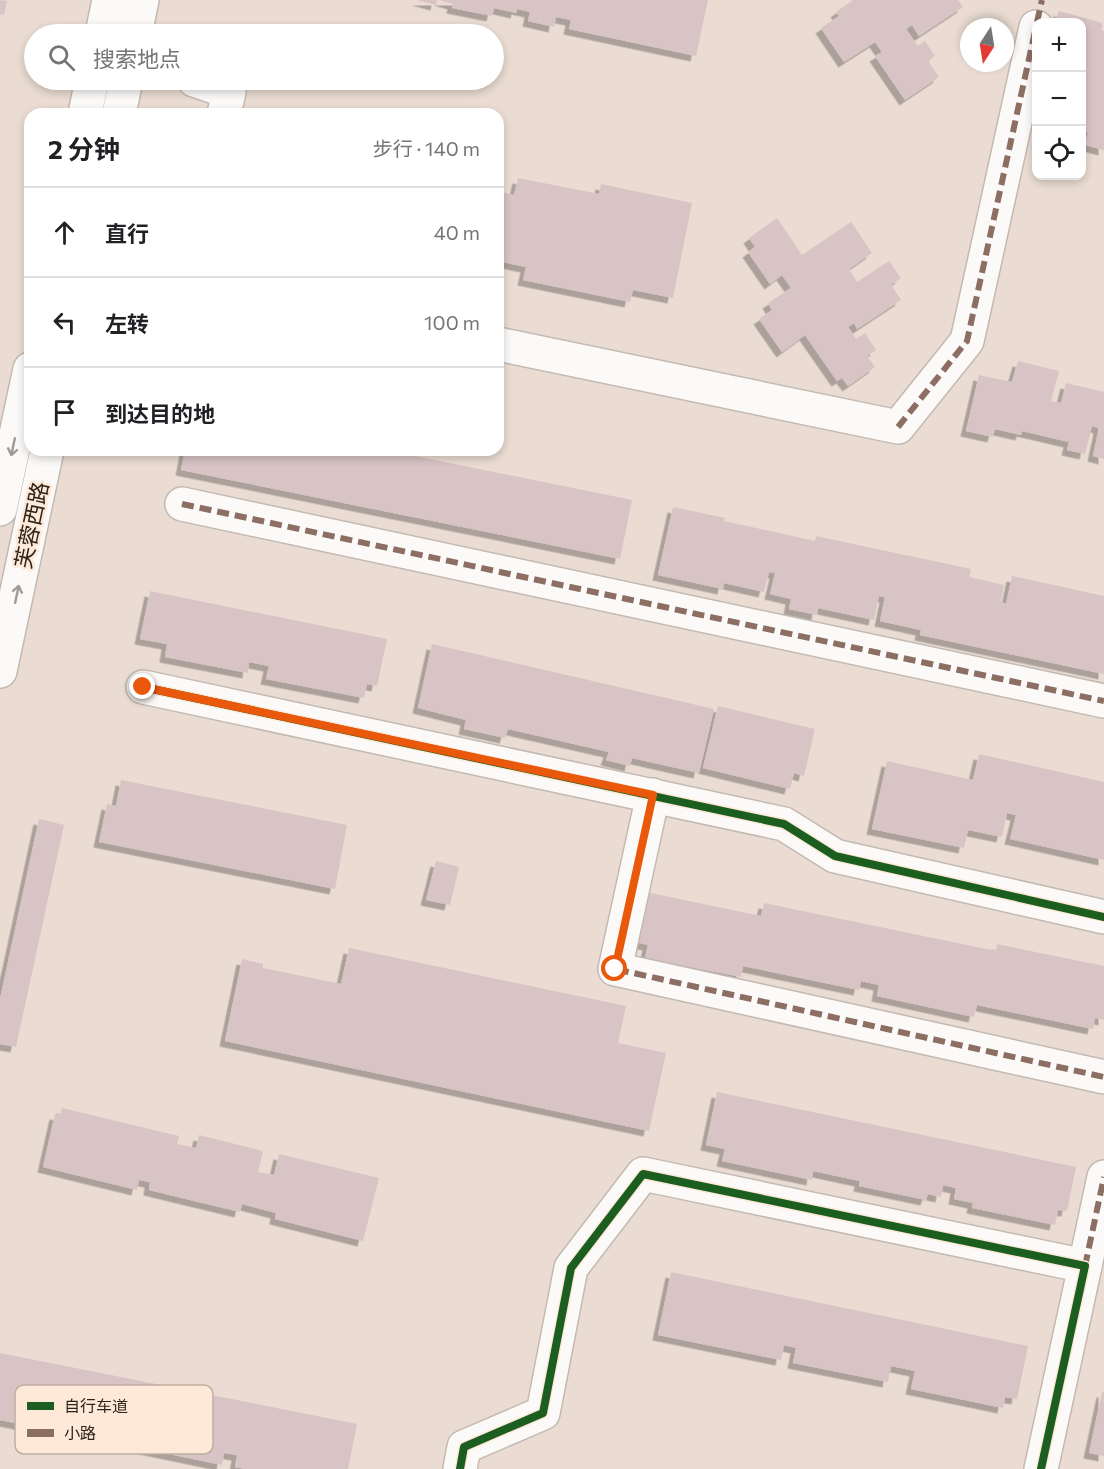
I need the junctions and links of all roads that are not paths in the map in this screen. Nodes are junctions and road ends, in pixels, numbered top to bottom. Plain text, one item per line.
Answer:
1 (109, 0) edge
2 (142, 0) edge
3 (1042, 0) edge
4 (1038, 18) edge
5 (104, 24) edge
6 (137, 24) edge
7 (1032, 48) edge
8 (90, 90) edge
9 (124, 90) edge
10 (223, 90) edge
11 (86, 108) edge
12 (120, 108) edge
13 (225, 108) edge
14 (504, 345) edge
15 (24, 397) edge
16 (46, 456) edge
17 (182, 504) dead end
18 (0, 509) edge
19 (0, 671) edge
20 (143, 687) dead end
21 (1104, 701) edge
22 (653, 795) junction
23 (1104, 917) edge
24 (1104, 1077) edge
25 (1104, 1177) edge
26 (1085, 1266) junction
27 (460, 1469) edge
28 (1041, 1469) edge

1 - 5 street
2 - 6 street
3 - 4 street
7 - 14 street
8 - 11 street
9 - 12 street
10 - 13 street
15 -> 18 street, 芙蓉西路
19 -> 16 street, 芙蓉西路
17 - 21 street
20 - 22 street
22 - 23 street
22 - 24 street
25 - 26 street
26 - 27 street
26 - 28 street

